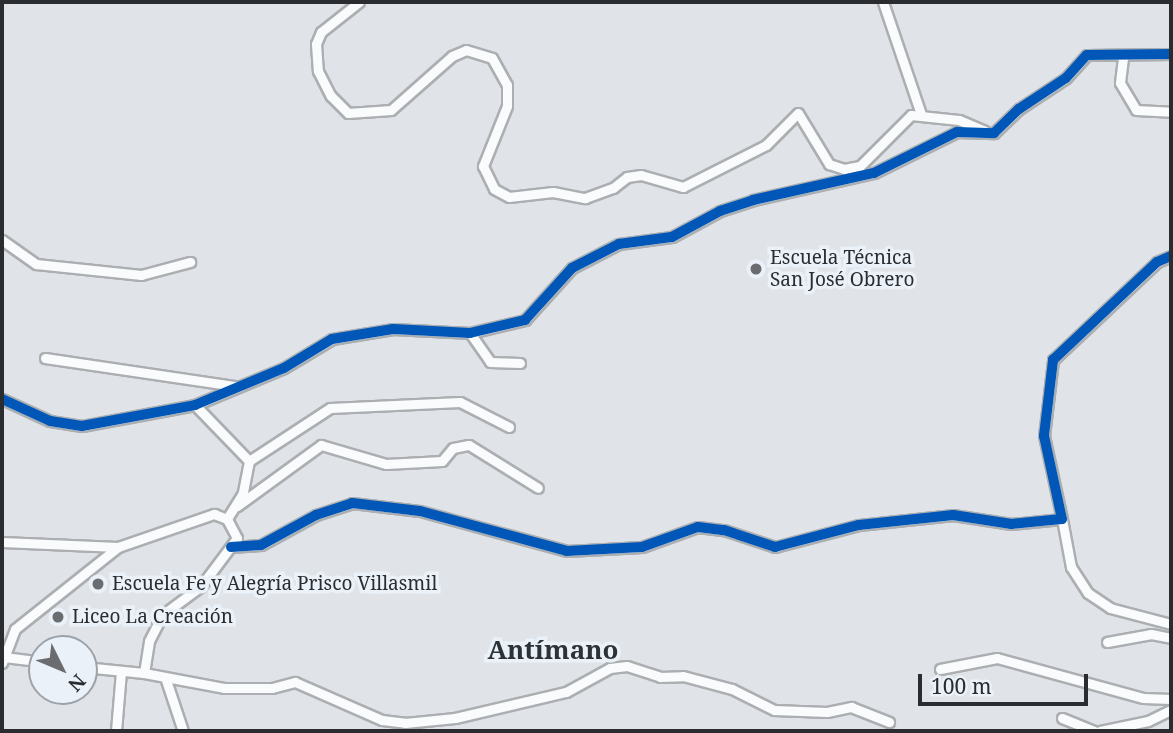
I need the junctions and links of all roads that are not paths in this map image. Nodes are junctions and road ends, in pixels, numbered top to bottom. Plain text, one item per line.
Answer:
1 (359, 2) edge
2 (883, 2) edge
3 (1171, 54) edge
4 (1124, 58) junction
5 (1171, 112) edge
6 (921, 114) junction
7 (994, 133) junction
8 (2, 240) edge
9 (1171, 256) edge
10 (190, 262) dead end
11 (470, 333) junction
12 (45, 358) dead end
13 (520, 363) dead end
14 (240, 386) junction
15 (2, 399) edge
16 (195, 405) junction
17 (509, 427) dead end
18 (249, 461) junction
19 (538, 488) dead end
20 (237, 506) junction
21 (227, 519) junction
22 (1062, 519) junction
23 (2, 542) edge
24 (118, 547) junction
25 (231, 547) junction
26 (1171, 624) edge
27 (1171, 638) edge
28 (1107, 642) dead end
29 (3, 660) edge
30 (28, 661) edge
31 (98, 669) edge
32 (940, 669) dead end
33 (121, 671) junction
34 (144, 673) junction
35 (166, 680) junction
36 (1171, 699) edge
37 (1171, 710) edge
38 (1062, 718) dead end
39 (888, 722) dead end
40 (116, 731) edge
41 (183, 731) edge
42 (1094, 731) edge
43 (1100, 731) edge

1 - 6 street
2 - 6 street
3 - 4 street
4 - 5 street
4 - 7 street
6 - 7 street
7 - 11 street
8 - 10 street
9 - 22 street
11 - 13 street
11 - 14 street
12 - 14 street
14 - 16 street
15 - 16 street
16 - 18 street
17 - 18 street
18 - 20 street
19 - 20 street
20 - 21 street
21 - 24 street
21 - 25 street
22 - 25 street
22 - 26 street
23 - 24 street
24 - 29 street
25 - 34 street
27 - 28 street
29 - 30 street
31 - 33 street
32 - 36 street
33 - 34 street
33 - 40 street
34 - 35 street
35 - 39 street
35 - 41 street
37 - 43 street
38 - 42 street

